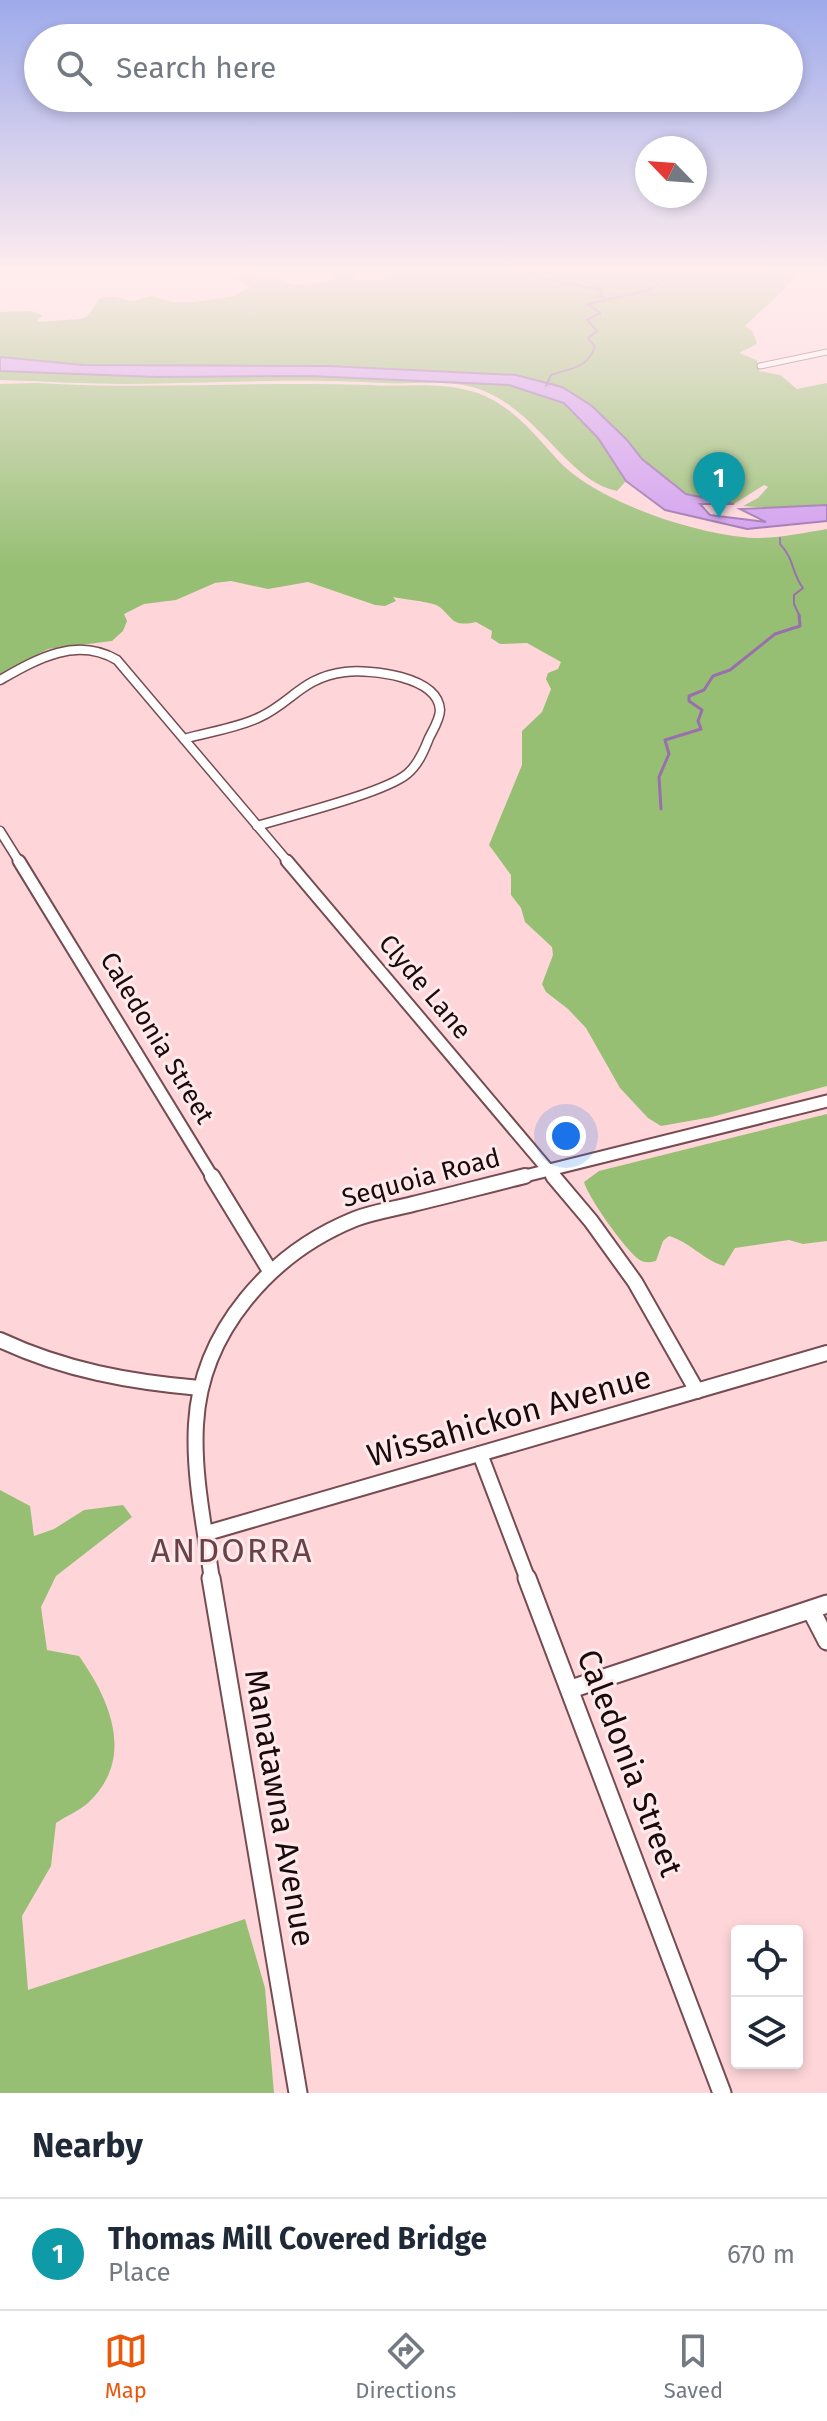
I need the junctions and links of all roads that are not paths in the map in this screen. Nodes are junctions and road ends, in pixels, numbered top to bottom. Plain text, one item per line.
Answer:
1 (0, 680) edge
2 (184, 739) junction
3 (257, 826) junction
4 (0, 831) edge
5 (827, 1101) edge
6 (547, 1169) junction
7 (270, 1271) junction
8 (0, 1340) edge
9 (827, 1353) edge
10 (200, 1388) junction
11 (697, 1391) junction
12 (480, 1454) junction
13 (207, 1533) junction
14 (819, 1607) edge
15 (827, 1641) edge
16 (571, 1689) junction
17 (298, 2093) edge
18 (722, 2093) edge

1 - 2 street, Clyde Lane
2 - 3 street, Clyde Lane
2 - 3 street
3 - 6 street, Clyde Lane
4 - 7 street, Caledonia Street
5 - 6 street, Sequoia Road
6 - 7 street, Sequoia Road
6 - 11 street, Clyde Lane
7 - 10 street, Sequoia Road
8 - 10 street
9 - 11 street, Wissahickon Avenue
10 - 13 street, Sequoia Road
11 - 12 street, Wissahickon Avenue
12 - 13 street, Wissahickon Avenue
12 - 16 street, Caledonia Street
13 - 17 street, Manatawna Avenue
14 - 15 street
14 - 16 street
16 - 18 street, Caledonia Street

